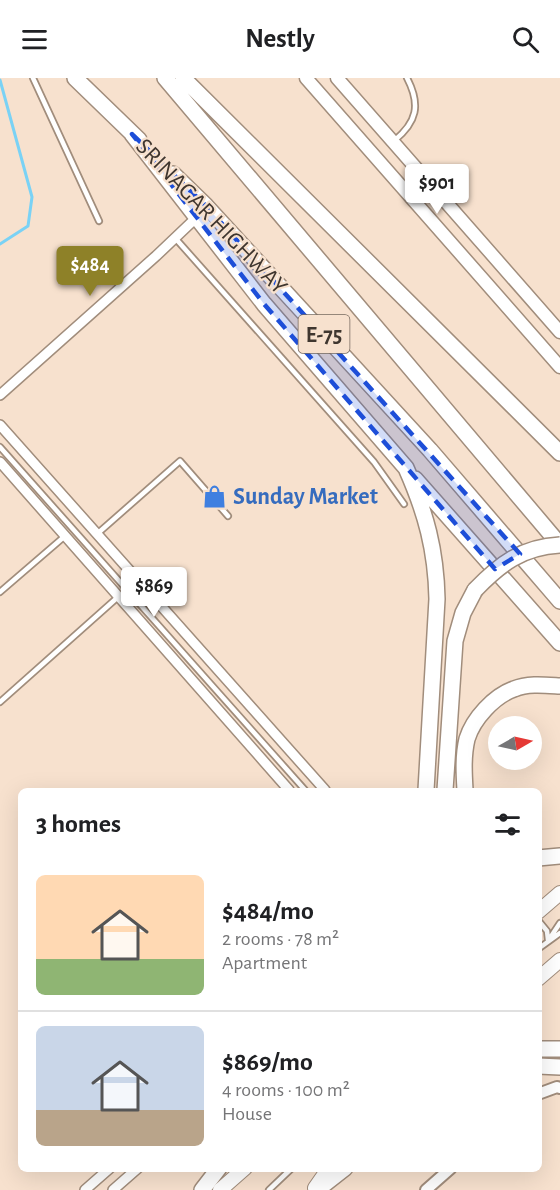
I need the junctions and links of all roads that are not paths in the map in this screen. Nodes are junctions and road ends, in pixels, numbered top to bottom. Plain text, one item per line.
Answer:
1 (33, 78) edge
2 (75, 78) edge
3 (165, 78) edge
4 (183, 78) edge
5 (306, 78) edge
6 (337, 78) edge
7 (406, 78) edge
8 (132, 134) junction
9 (393, 142) junction
10 (458, 216) junction
11 (197, 218) junction
12 (99, 221) dead end
13 (441, 231) junction
14 (176, 239) junction
15 (560, 332) edge
16 (560, 367) edge
17 (0, 395) edge
18 (0, 425) edge
19 (0, 447) edge
20 (560, 453) edge
21 (0, 462) edge
22 (406, 468) junction
23 (404, 504) dead end
24 (228, 516) dead end
25 (97, 534) junction
26 (65, 536) junction
27 (560, 545) edge
28 (0, 592) edge
29 (118, 597) junction
30 (560, 600) edge
31 (560, 643) edge
32 (560, 686) edge
33 (0, 702) edge
34 (287, 788) edge
35 (303, 788) edge
36 (323, 788) edge
37 (426, 788) edge
38 (445, 788) edge
39 (465, 788) edge
40 (560, 856) edge
41 (542, 858) edge
42 (560, 893) edge
43 (542, 909) edge
44 (560, 923) edge
45 (542, 925) edge
46 (560, 933) edge
47 (548, 940) junction
48 (542, 945) edge
49 (560, 960) edge
50 (542, 976) edge
51 (542, 1049) edge
52 (560, 1049) edge
53 (542, 1066) edge
54 (560, 1067) edge
55 (558, 1088) edge
56 (542, 1093) edge
57 (105, 1172) edge
58 (133, 1172) edge
59 (216, 1172) edge
60 (240, 1172) edge
61 (288, 1172) edge
62 (327, 1172) edge
63 (340, 1172) edge
64 (446, 1172) edge
65 (85, 1190) edge
66 (113, 1190) edge
67 (202, 1190) edge
68 (220, 1190) edge
69 (269, 1190) edge
70 (315, 1190) edge
71 (426, 1190) edge

1 - 12 lane
2 - 8 highway, SRINAGAR HIGHWAY / E-75
3 - 27 highway, SRINAGAR HIGHWAY / E-75
4 - 20 highway
5 - 13 main road
6 - 9 main road
7 - 9 lane
8 - 11 highway
8 - 30 highway, SRINAGAR HIGHWAY / E-75
9 - 10 main road
10 - 13 main road
10 - 15 main road
11 - 14 street
11 - 22 highway
13 - 16 main road
14 - 17 street
14 - 23 lane
18 - 25 street
19 - 35 lane
21 - 26 street
22 - 31 highway
22 - 37 highway
24 - 25 lane
25 - 36 street
26 - 28 lane
26 - 29 street
27 - 38 highway, bridge
29 - 33 lane
29 - 34 street
32 - 39 highway
40 - 41 highway
42 - 43 main road
44 - 47 lane
45 - 47 lane
46 - 47 lane
47 - 48 lane
49 - 50 main road
51 - 52 highway
53 - 54 highway
55 - 56 street
57 - 65 street
58 - 66 street
59 - 67 highway
60 - 68 main road
61 - 69 lane
62 - 70 main road
63 - 70 highway
64 - 71 street

